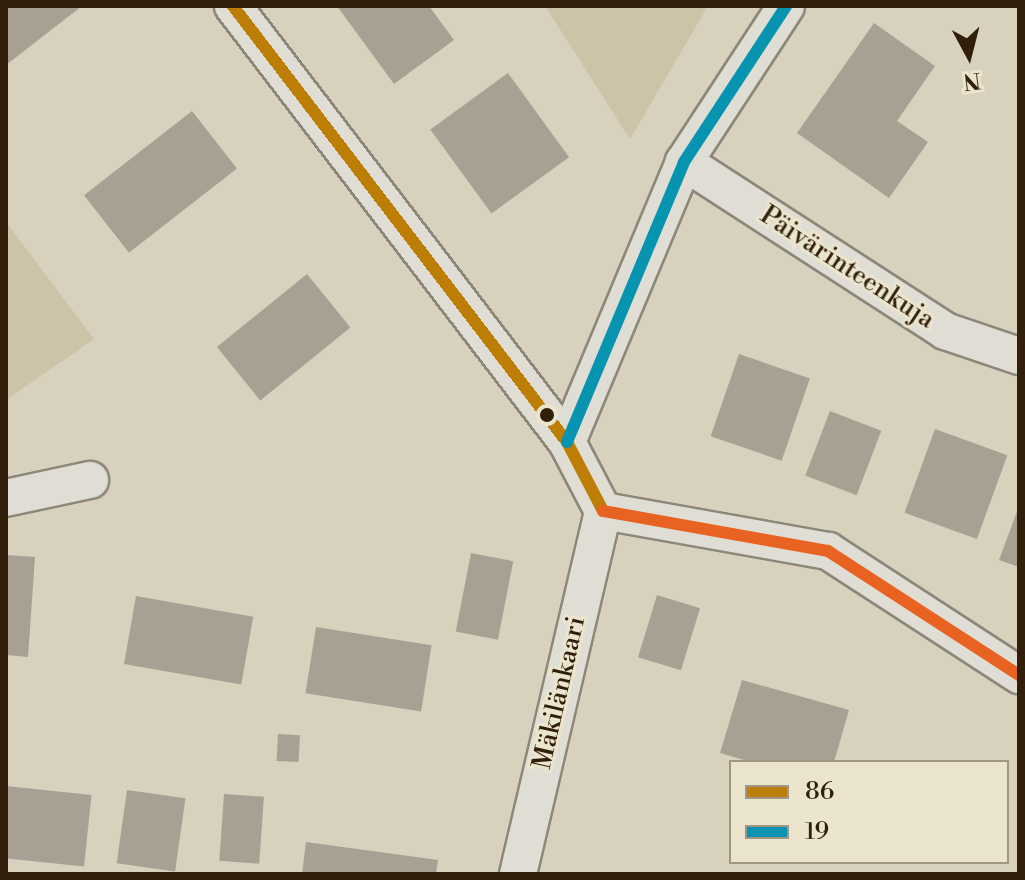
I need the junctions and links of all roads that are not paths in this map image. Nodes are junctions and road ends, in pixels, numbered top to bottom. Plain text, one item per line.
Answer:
1 (233, 6) edge
2 (786, 6) edge
3 (684, 162) junction
4 (1019, 356) edge
5 (567, 442) junction
6 (90, 480) dead end
7 (6, 498) edge
8 (603, 511) junction
9 (1019, 675) edge
10 (518, 874) edge

1 - 5 street
2 - 3 street
3 - 4 street, Päivärinteenkuja
3 - 5 street
5 - 8 street
6 - 7 street
8 - 9 street
8 - 10 street, Mäkilänkaari

